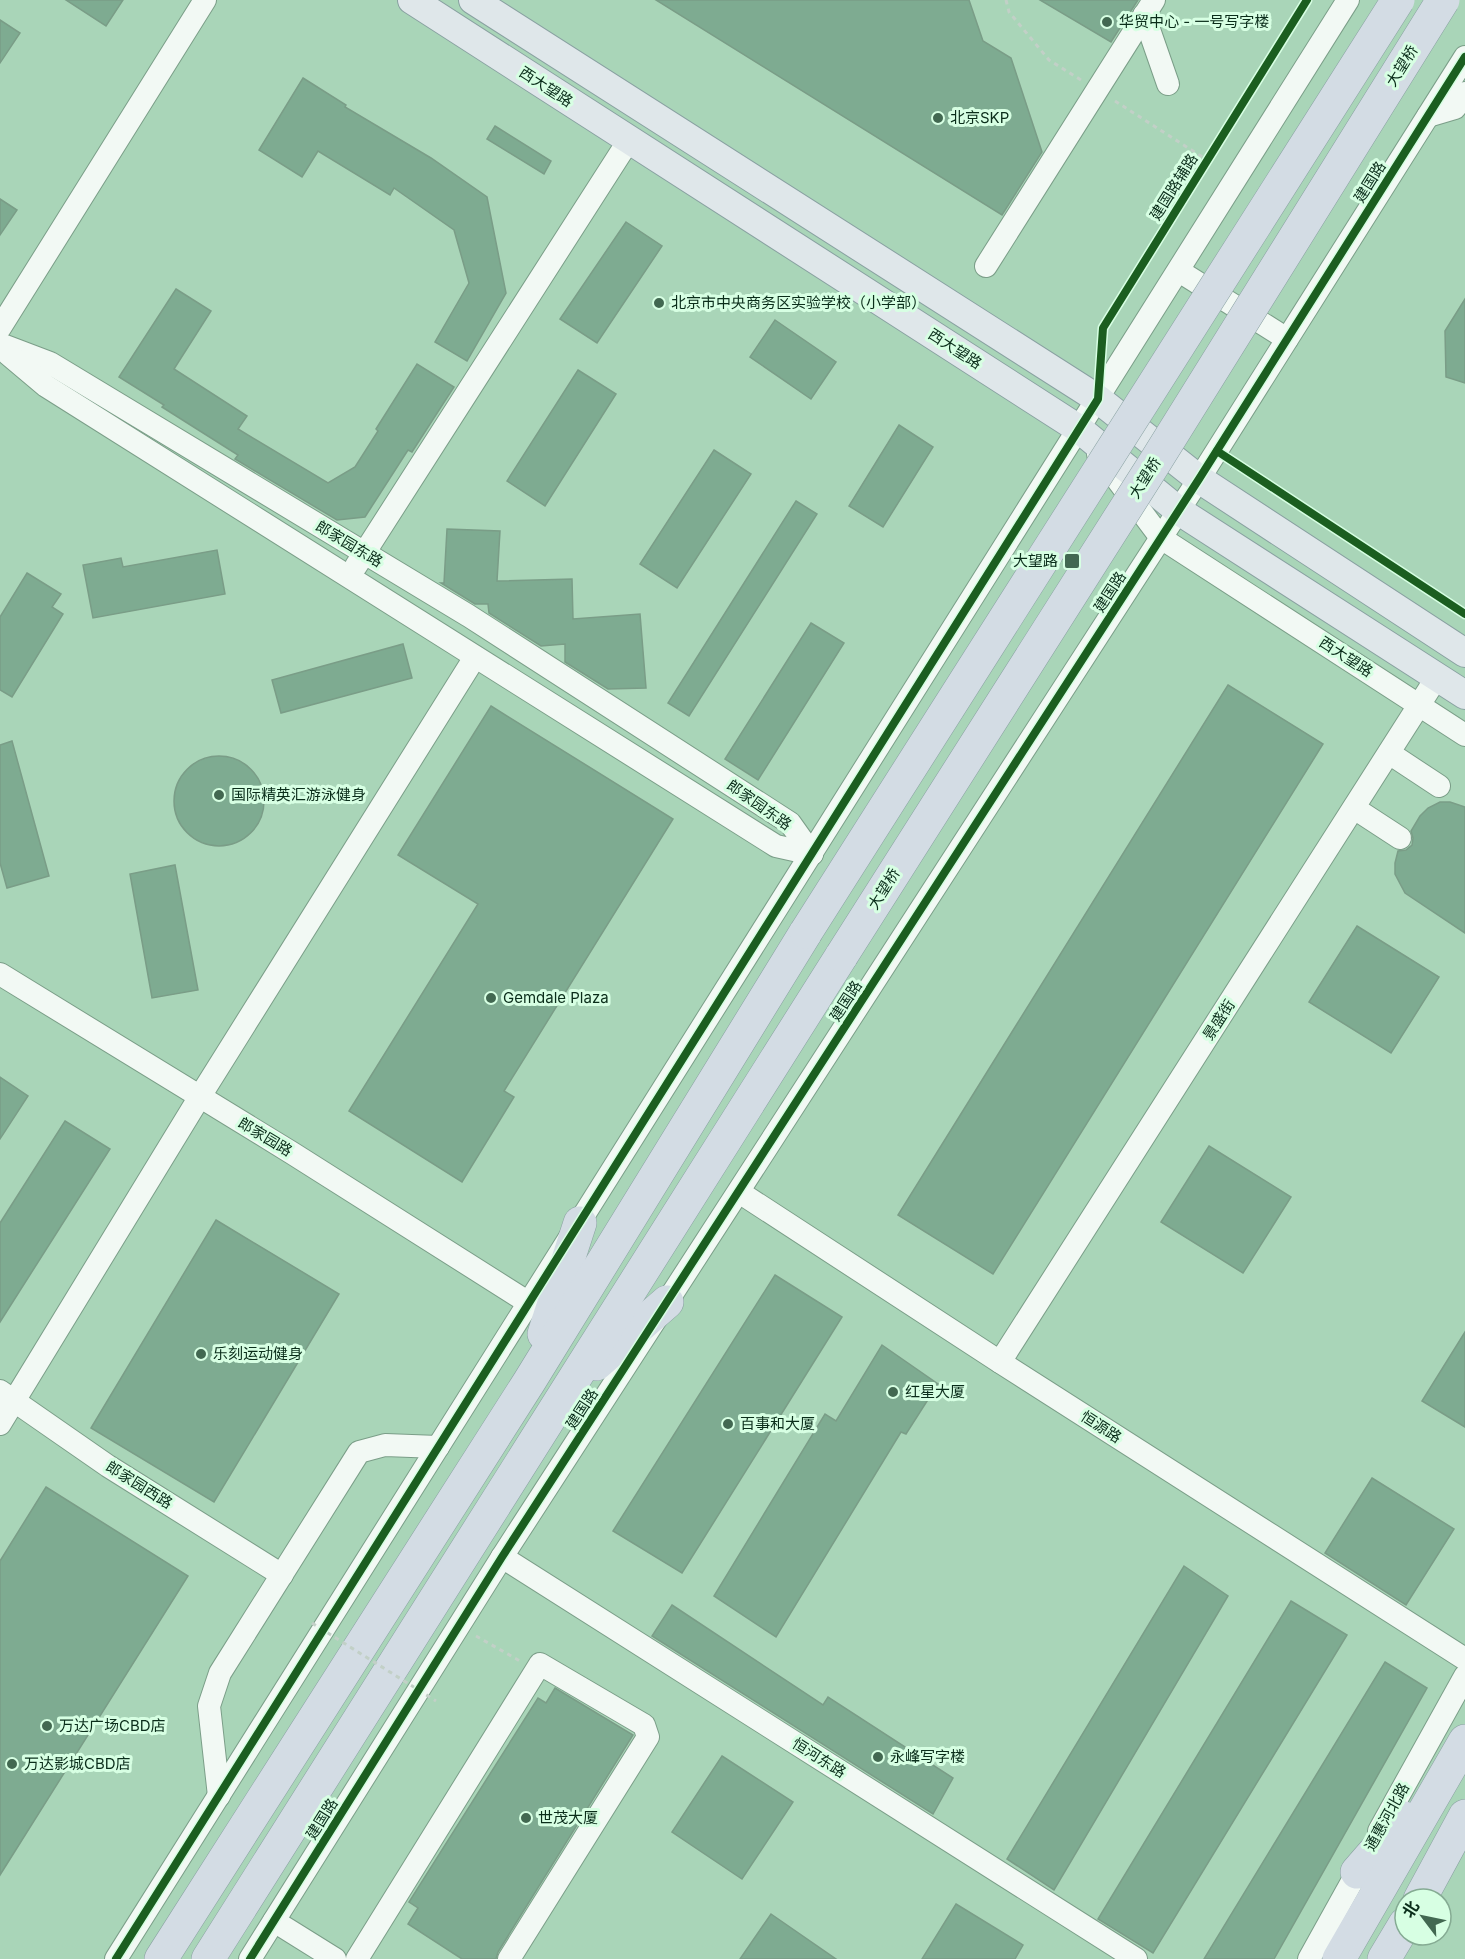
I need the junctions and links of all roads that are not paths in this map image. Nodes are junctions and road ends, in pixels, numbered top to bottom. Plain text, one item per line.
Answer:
1 (205, 0) edge
2 (473, 0) edge
3 (1348, 0) edge
4 (1398, 0) edge
5 (1443, 0) edge
6 (422, 3) edge
7 (1149, 8) edge
8 (1465, 57) edge
9 (1168, 84) dead end
10 (1465, 93) edge
11 (1428, 116) junction
12 (629, 140) junction
13 (986, 266) dead end
14 (1179, 271) junction
15 (0, 328) edge
16 (1287, 339) junction
17 (0, 346) edge
18 (1098, 399) junction
19 (1079, 429) junction
20 (1199, 478) junction
21 (1179, 511) junction
22 (1161, 538) junction
23 (365, 553) junction
24 (348, 577) junction
25 (1465, 652) edge
26 (475, 657) junction
27 (1437, 677) junction
28 (1465, 695) edge
29 (1419, 705) junction
30 (1465, 735) edge
31 (1389, 753) junction
32 (1439, 786) dead end
33 (1354, 808) junction
34 (1400, 838) dead end
35 (812, 854) junction
36 (842, 955) joint
37 (0, 974) edge
38 (199, 1098) junction
39 (739, 1192) junction
40 (580, 1223) junction
41 (668, 1302) junction
42 (529, 1303) junction
43 (1000, 1362) junction
44 (529, 1382) junction
45 (569, 1387) junction
46 (7, 1396) edge
47 (0, 1424) edge
48 (438, 1447) junction
49 (502, 1557) junction
50 (282, 1575) junction
51 (1465, 1659) edge
52 (1465, 1676) edge
53 (1461, 1749) edge
54 (219, 1796) junction
55 (1465, 1816) edge
56 (1465, 1842) edge
57 (1358, 1872) junction
58 (1427, 1887) edge
59 (1429, 1887) edge
60 (274, 1921) junction
61 (1393, 1944) edge
62 (116, 1959) edge
63 (161, 1959) edge
64 (208, 1959) edge
65 (250, 1959) edge
66 (335, 1959) edge
67 (357, 1959) edge
68 (509, 1959) edge
69 (1136, 1959) edge
70 (1309, 1959) edge
71 (1339, 1959) edge
72 (1384, 1959) edge

1 - 15 street
2 - 18 main road
3 - 14 street
4 - 44 highway, bridge
5 - 36 highway, 大望桥, bridge
6 - 12 main road, 西大望路
7 - 9 street
7 - 13 street
8 - 11 street, 建国路
10 - 11 street
11 - 16 street, 建国路
12 - 19 main road, 西大望路
12 - 23 street
14 - 16 street
14 - 18 street
16 - 20 street, 建国路
17 - 23 street, 郎家园东路
17 - 24 street, 郎家园东路
18 - 19 street
18 - 20 main road
19 - 21 main road
19 - 22 street, 西大望路
19 - 35 street
20 - 21 street, 建国路
20 - 25 main road
21 - 22 street, 建国路
21 - 27 main road
22 - 29 street, 西大望路
22 - 39 street, 建国路
23 - 24 street
23 - 35 street, 郎家园东路
24 - 26 street, 郎家园东路
26 - 35 street, 郎家园东路
26 - 38 street
27 - 28 main road
27 - 29 street, 景盛街
29 - 30 street, 西大望路
29 - 31 street, 景盛街
31 - 32 street
31 - 33 street, 景盛街
33 - 34 street
33 - 43 street, 景盛街
35 - 40 street
36 - 45 highway, 建国路
37 - 38 street, 郎家园路
38 - 42 street, 郎家园路
38 - 46 street
39 - 41 street, 建国路
39 - 43 street, 恒源路
40 - 42 street
40 - 44 highway
41 - 45 highway
41 - 49 street, 建国路
42 - 48 street
43 - 51 street, 恒源路
44 - 63 highway
45 - 64 highway, 建国路
46 - 47 street
46 - 50 street, 郎家园西路
48 - 50 street
48 - 54 street
49 - 60 street, 建国路
49 - 69 street, 恒河东路
50 - 54 street
52 - 57 street, 通惠河北路
53 - 57 highway
53 - 71 highway, 通惠河北路
54 - 62 street
55 - 58 highway
56 - 59 street
57 - 70 street, 通惠河北路
60 - 65 street, 建国路
60 - 66 street
61 - 72 highway
67 - 68 street

